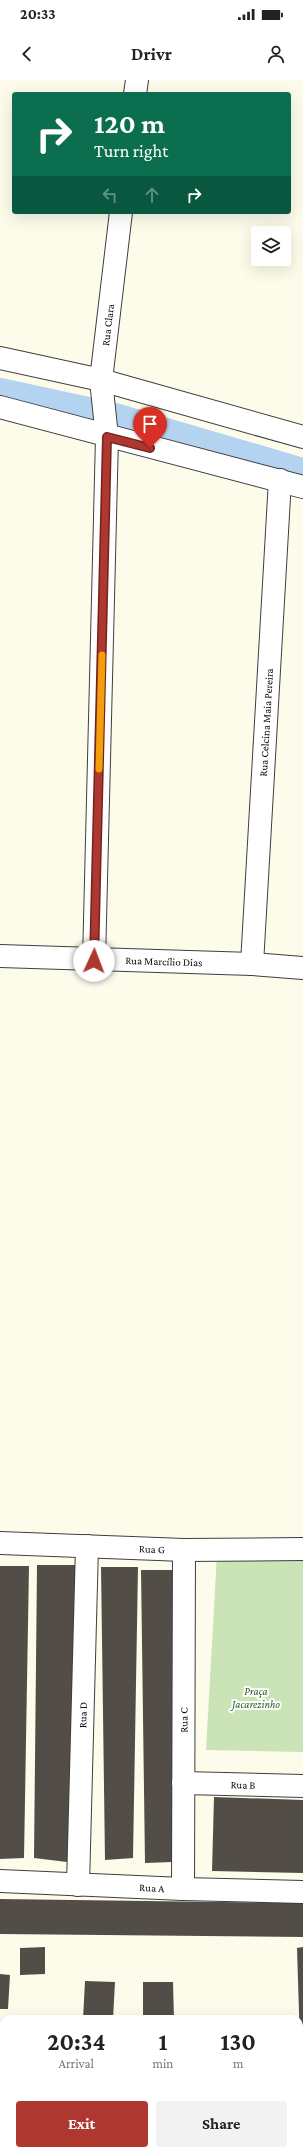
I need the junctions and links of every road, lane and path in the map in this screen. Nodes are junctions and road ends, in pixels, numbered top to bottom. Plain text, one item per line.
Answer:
1 (137, 80) edge
2 (135, 92) edge
3 (121, 214) edge
4 (0, 358) edge
5 (102, 389) junction
6 (0, 408) edge
7 (106, 430) junction
8 (303, 437) edge
9 (280, 480) junction
10 (303, 487) edge
11 (0, 956) edge
12 (94, 961) junction
13 (252, 964) junction
14 (303, 968) edge
15 (0, 1543) edge
16 (87, 1546) junction
17 (303, 1549) edge
18 (184, 1550) junction
19 (183, 1783) junction
20 (303, 1786) edge
21 (0, 1881) edge
22 (78, 1885) junction
23 (183, 1890) junction
24 (303, 1892) edge

1 - 2 street
3 - 5 street, Rua Clara
4 - 5 street
5 - 7 street, Rua Clara
5 - 8 street
6 - 7 street
7 - 9 street
7 - 12 street, Rua Clara
9 - 10 street
9 - 13 street, Rua Celcina Maia Pereira
11 - 12 street, Rua Marcílio Dias
12 - 13 street, Rua Marcílio Dias
13 - 14 street, Rua Marcílio Dias
15 - 16 street, Rua G
16 - 18 street, Rua G
16 - 22 street, Rua D
17 - 18 street, Rua G
18 - 19 street, Rua C
19 - 20 street, Rua B
19 - 23 street, Rua C
21 - 22 street, Rua A
22 - 23 street, Rua A
23 - 24 street, Rua A

